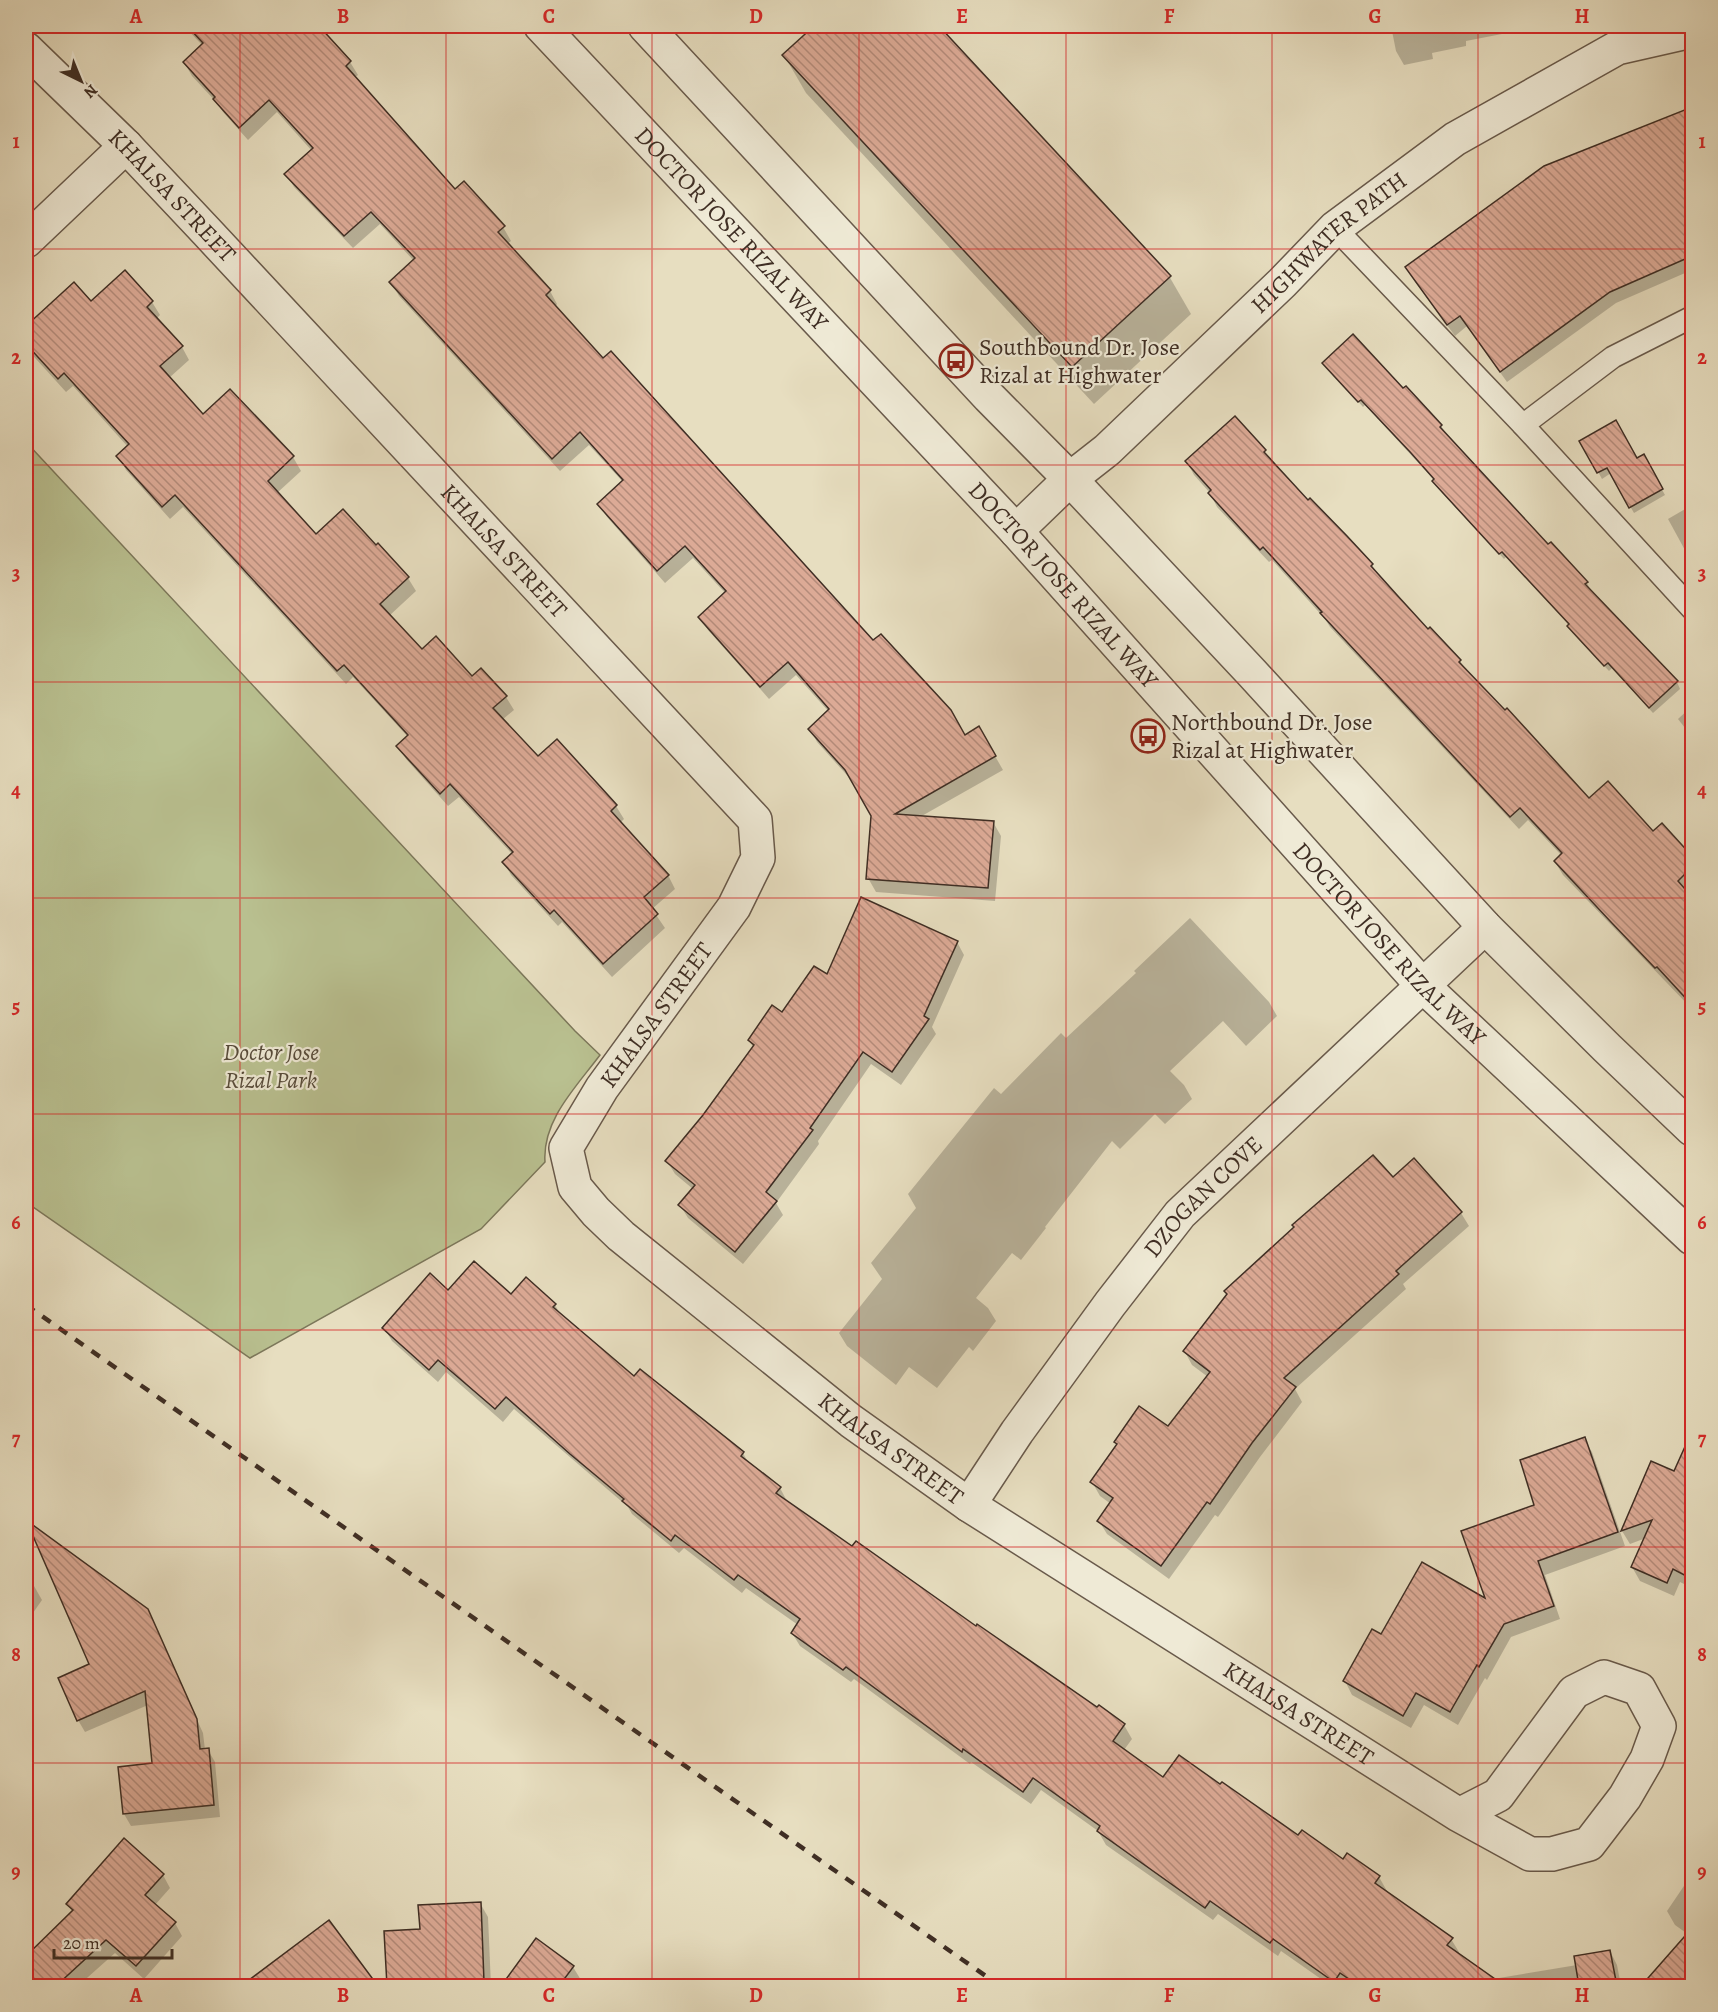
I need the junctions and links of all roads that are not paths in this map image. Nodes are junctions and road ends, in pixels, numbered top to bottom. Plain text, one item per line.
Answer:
1 (541, 26) edge
2 (645, 26) edge
3 (1692, 31) edge
4 (26, 49) edge
5 (126, 146) junction
6 (1335, 228) junction
7 (26, 241) edge
8 (1692, 317) edge
9 (1523, 425) junction
10 (1071, 479) junction
11 (1016, 531) junction
12 (1692, 609) edge
13 (1485, 927) junction
14 (1422, 984) junction
15 (1692, 1129) edge
16 (1692, 1238) edge
17 (969, 1505) junction
18 (1459, 1815) junction

1 - 11 street, DOCTOR JOSE RIZAL WAY
2 - 10 street
3 - 6 street, HIGHWATER PATH
4 - 5 street, KHALSA STREET
5 - 7 street
5 - 17 street, KHALSA STREET
6 - 9 lane
6 - 10 street, HIGHWATER PATH
8 - 9 lane
9 - 12 lane
10 - 11 street, HIGHWATER PATH
10 - 13 street
11 - 14 street, DOCTOR JOSE RIZAL WAY
13 - 14 street, DZOGAN COVE
13 - 15 street
14 - 16 street, DOCTOR JOSE RIZAL WAY
14 - 17 street, DZOGAN COVE
17 - 18 street, KHALSA STREET
18 - 18 street, KHALSA STREET

